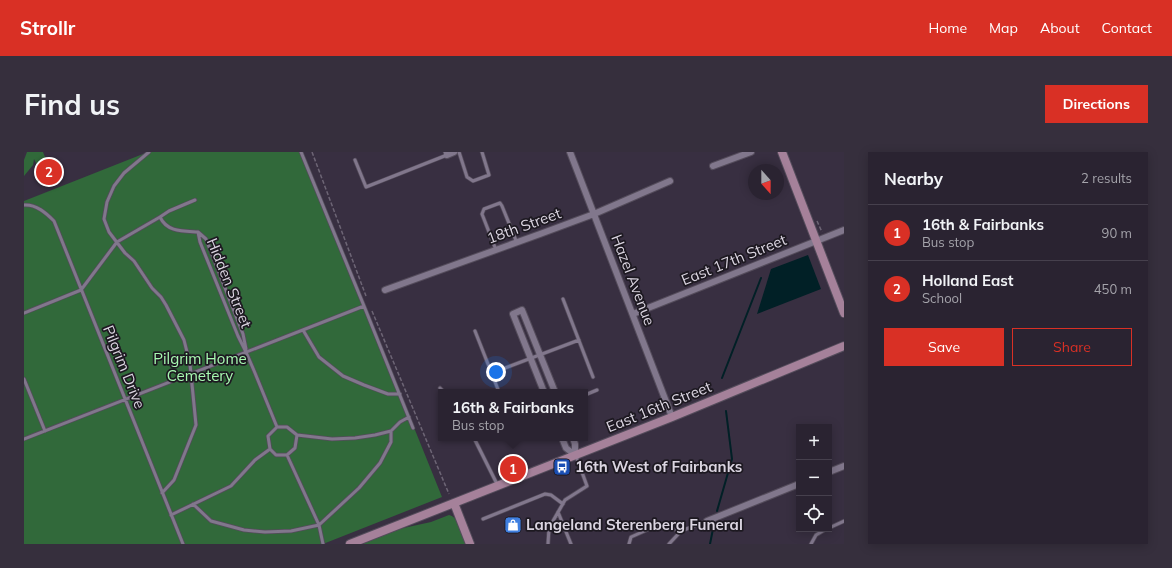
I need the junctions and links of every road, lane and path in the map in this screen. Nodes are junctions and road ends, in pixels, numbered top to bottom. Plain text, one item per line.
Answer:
1 (149, 152) edge
2 (301, 152) edge
3 (312, 152) edge
4 (454, 152) edge
5 (459, 152) edge
6 (482, 152) edge
7 (570, 152) edge
8 (751, 152) edge
9 (782, 152) edge
10 (446, 154) edge
11 (356, 160) dead end
12 (714, 166) dead end
13 (670, 181) dead end
14 (195, 200) dead end
15 (24, 205) edge
16 (594, 214) junction
17 (160, 217) junction
18 (844, 230) edge
19 (198, 232) junction
20 (815, 241) junction
21 (117, 242) junction
22 (517, 243) junction
23 (496, 250) junction
24 (81, 290) junction
25 (385, 290) dead end
26 (563, 299) dead end
27 (368, 301) dead end
28 (364, 306) junction
29 (371, 308) dead end
30 (24, 313) edge
31 (844, 313) edge
32 (633, 314) junction
33 (303, 330) junction
34 (475, 332) dead end
35 (579, 340) junction
36 (844, 346) edge
37 (246, 352) junction
38 (540, 356) junction
39 (531, 359) junction
40 (492, 373) junction
41 (191, 374) junction
42 (593, 377) dead end
43 (24, 379) edge
44 (498, 389) edge
45 (543, 389) edge
46 (554, 389) edge
47 (597, 390) dead end
48 (400, 394) junction
49 (588, 394) edge
50 (125, 400) junction
51 (409, 417) junction
52 (672, 417) junction
53 (277, 427) junction
54 (413, 428) dead end
55 (45, 431) junction
56 (391, 431) junction
57 (297, 436) junction
58 (24, 439) edge
59 (476, 441) edge
60 (563, 441) edge
61 (574, 441) edge
62 (270, 449) junction
63 (287, 455) junction
64 (575, 455) junction
65 (844, 466) edge
66 (832, 471) edge
67 (796, 485) edge
68 (498, 486) junction
69 (162, 493) junction
70 (449, 494) dead end
71 (454, 503) junction
72 (193, 504) junction
73 (563, 504) junction
74 (558, 512) junction
75 (171, 514) junction
76 (483, 519) dead end
77 (707, 521) joint
78 (844, 521) edge
79 (319, 525) junction
80 (832, 527) edge
81 (681, 531) junction
82 (821, 532) edge
83 (182, 544) edge
84 (323, 544) edge
85 (350, 544) edge
86 (470, 544) edge
87 (548, 544) edge
88 (571, 544) edge
89 (629, 544) edge
90 (669, 544) edge
91 (811, 544) edge

1 - 21 lane
2 - 28 lane
3 - 27 path
4 - 10 street
5 - 6 lane
7 - 16 street, Hazel Avenue
8 - 12 street
9 - 20 main road
10 - 11 lane
13 - 16 street, 18th Street
14 - 17 lane
15 - 24 lane, Pilgrim Drive
16 - 22 street, 18th Street
16 - 32 street, Hazel Avenue
17 - 19 lane
17 - 21 lane
18 - 20 street, East 17th Street
19 - 37 lane, Hidden Street
19 - 37 lane, Hidden Street
20 - 31 main road
20 - 32 street, East 17th Street
21 - 24 lane
21 - 41 lane
22 - 23 street, 18th Street
22 - 23 lane
23 - 25 street, 18th Street
24 - 30 lane
24 - 50 lane, Pilgrim Drive
26 - 35 lane
28 - 33 lane
28 - 48 lane
29 - 70 path
32 - 52 street, Hazel Avenue
33 - 37 lane
33 - 48 lane
34 - 40 lane
35 - 38 lane
35 - 42 lane
36 - 52 main road, East 16th Street
37 - 41 lane
37 - 53 lane, Hidden Street
38 - 39 lane
38 - 39 street
38 - 46 street
39 - 40 lane
39 - 45 street
40 - 44 lane
41 - 50 lane
41 - 69 lane
43 - 55 lane
47 - 49 lane
48 - 51 lane
50 - 55 lane
50 - 69 lane, Pilgrim Drive
51 - 54 lane
51 - 56 lane
52 - 64 main road, East 16th Street
53 - 57 lane
53 - 62 lane
55 - 58 lane
56 - 57 lane
56 - 79 lane
57 - 63 lane
59 - 68 lane
60 - 64 street
61 - 64 street
62 - 63 lane
62 - 72 lane
63 - 79 lane
64 - 68 main road, East 16th Street
64 - 73 lane
65 - 66 street
67 - 77 street
68 - 71 main road, East 16th Street
69 - 75 lane, Pilgrim Drive
71 - 85 main road, East 16th Street
71 - 86 main road
72 - 75 lane
72 - 79 lane
73 - 74 lane
73 - 76 lane
74 - 87 lane
74 - 88 lane
75 - 83 lane, Pilgrim Drive
77 - 81 lane
78 - 80 lane
79 - 84 lane
81 - 89 lane
81 - 90 lane
82 - 91 lane

